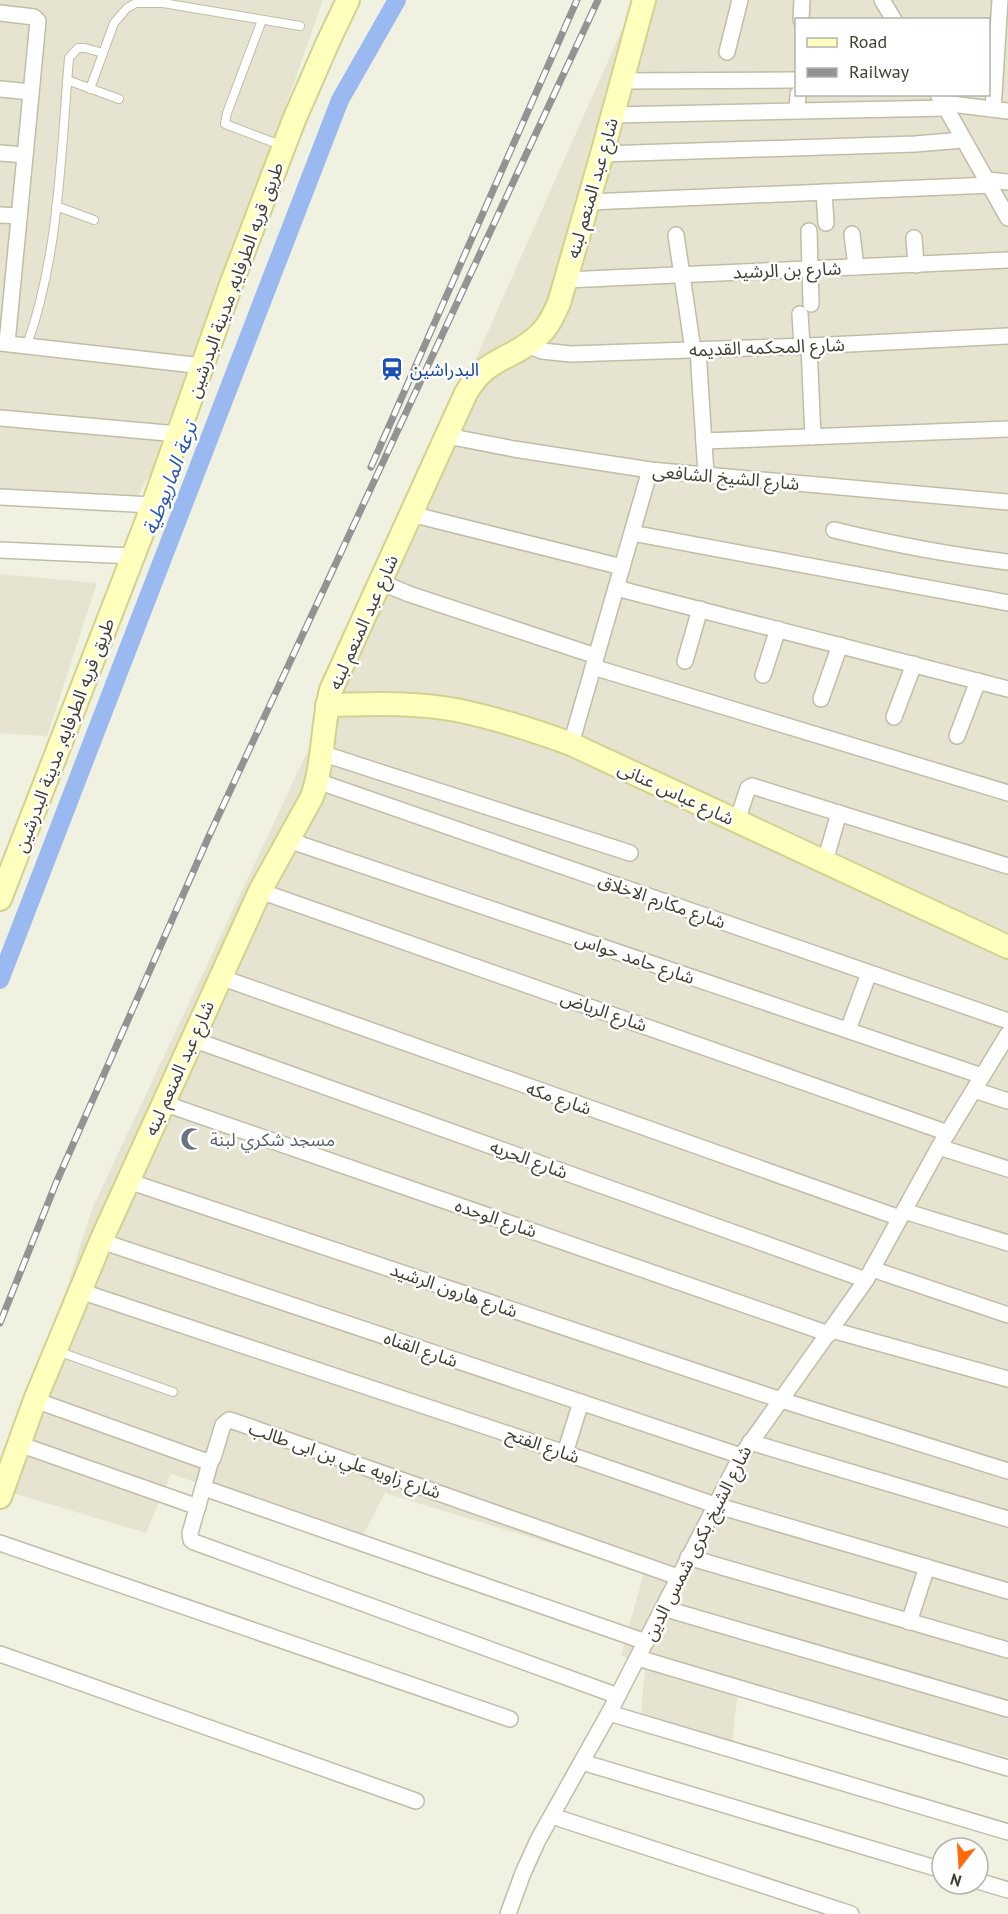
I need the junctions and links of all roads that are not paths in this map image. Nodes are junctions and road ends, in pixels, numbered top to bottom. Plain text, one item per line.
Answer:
1 (348, 0) edge
2 (644, 0) edge
3 (740, 0) edge
4 (802, 0) edge
5 (882, 0) edge
6 (1000, 0) edge
7 (0, 13) edge
8 (801, 18) edge
9 (893, 18) edge
10 (262, 20) junction
11 (300, 26) dead end
12 (998, 43) edge
13 (727, 52) dead end
14 (103, 53) junction
15 (67, 80) junction
16 (795, 80) edge
17 (621, 81) junction
18 (0, 89) edge
19 (90, 89) junction
20 (31, 92) junction
21 (798, 96) edge
22 (119, 99) dead end
23 (942, 102) edge
24 (1000, 110) edge
25 (797, 111) junction
26 (613, 115) junction
27 (963, 140) junction
28 (284, 147) junction
29 (0, 153) edge
30 (603, 154) junction
31 (25, 155) junction
32 (1008, 182) edge
33 (989, 183) junction
34 (824, 192) junction
35 (589, 202) junction
36 (56, 206) junction
37 (0, 215) edge
38 (19, 216) junction
39 (1008, 218) edge
40 (93, 220) dead end
41 (826, 223) dead end
42 (808, 231) dead end
43 (852, 234) dead end
44 (676, 235) dead end
45 (914, 238) dead end
46 (1008, 260) edge
47 (916, 265) junction
48 (856, 267) junction
49 (810, 269) junction
50 (682, 274) junction
51 (6, 278) edge
52 (566, 280) junction
53 (1008, 336) edge
54 (3, 343) edge
55 (27, 345) junction
56 (527, 345) junction
57 (806, 346) junction
58 (695, 350) junction
59 (203, 366) junction
60 (0, 418) edge
61 (1008, 429) edge
62 (178, 434) junction
63 (447, 436) junction
64 (813, 437) junction
65 (704, 441) junction
66 (650, 470) junction
67 (706, 474) junction
68 (0, 497) edge
69 (1008, 502) edge
70 (153, 505) junction
71 (411, 514) junction
72 (834, 530) dead end
73 (632, 533) junction
74 (0, 550) edge
75 (133, 556) junction
76 (1008, 562) edge
77 (622, 567) junction
78 (380, 582) junction
79 (616, 588) junction
80 (1008, 603) edge
81 (700, 609) junction
82 (778, 629) junction
83 (840, 645) junction
84 (594, 661) junction
85 (684, 661) dead end
86 (914, 664) junction
87 (763, 675) dead end
88 (978, 681) junction
89 (1008, 688) edge
90 (821, 699) dead end
91 (327, 705) junction
92 (894, 717) dead end
93 (957, 736) dead end
94 (571, 744) junction
95 (321, 753) junction
96 (317, 781) junction
97 (1008, 793) edge
98 (839, 813) junction
99 (737, 821) junction
100 (288, 840) junction
101 (630, 853) dead end
102 (825, 861) junction
103 (1008, 866) edge
104 (260, 891) junction
105 (0, 899) edge
106 (1008, 947) edge
107 (869, 973) junction
108 (220, 977) junction
109 (1008, 1021) edge
110 (848, 1030) junction
111 (1008, 1034) edge
112 (192, 1039) junction
113 (982, 1076) junction
114 (974, 1090) junction
115 (1008, 1101) edge
116 (163, 1103) junction
117 (948, 1133) junction
118 (939, 1147) junction
119 (1008, 1169) edge
120 (128, 1181) junction
121 (902, 1214) junction
122 (101, 1241) junction
123 (1008, 1243) edge
124 (869, 1274) junction
125 (80, 1291) junction
126 (1008, 1315) edge
127 (831, 1332) junction
128 (56, 1350) junction
129 (1007, 1376) edge
130 (174, 1392) dead end
131 (35, 1400) junction
132 (780, 1400) junction
133 (581, 1402) junction
134 (750, 1442) junction
135 (18, 1444) junction
136 (566, 1453) junction
137 (741, 1456) junction
138 (211, 1460) junction
139 (1008, 1470) edge
140 (204, 1488) junction
141 (0, 1497) edge
142 (715, 1505) junction
143 (198, 1508) junction
144 (1008, 1520) edge
145 (0, 1543) edge
146 (688, 1557) junction
147 (927, 1567) junction
148 (678, 1577) junction
149 (1008, 1591) edge
150 (663, 1608) junction
151 (909, 1622) junction
152 (646, 1642) junction
153 (1008, 1650) edge
154 (0, 1654) edge
155 (638, 1658) junction
156 (618, 1696) junction
157 (1008, 1709) edge
158 (609, 1713) junction
159 (510, 1719) dead end
160 (582, 1762) junction
161 (1008, 1768) edge
162 (416, 1801) dead end
163 (552, 1816) junction
164 (1008, 1832) edge
165 (930, 1866) edge
166 (990, 1885) edge
167 (1008, 1890) edge
168 (508, 1914) edge
169 (850, 1914) edge

1 - 28 main road, طريق قريه الطرفايه, مدينة البدرشين
2 - 17 main road, شارع عبد المنعم لبنه
3 - 13 street
4 - 8 street
5 - 9 street
6 - 12 street
7 - 20 street
10 - 11 lane
10 - 14 lane
10 - 28 lane
12 - 24 street
14 - 15 lane
14 - 19 lane
15 - 19 lane
15 - 36 lane
16 - 17 street
17 - 26 main road, شارع عبد المنعم لبنه
18 - 20 street
19 - 22 lane
20 - 31 street
21 - 25 street
23 - 24 street
23 - 25 street
23 - 27 street
25 - 26 street
26 - 30 main road, شارع عبد المنعم لبنه
27 - 30 street
27 - 33 street
28 - 59 main road, طريق قريه الطرفايه, مدينة البدرشين
29 - 31 street
30 - 35 main road, شارع عبد المنعم لبنه
31 - 38 street
32 - 33 street
33 - 34 street
33 - 39 street
34 - 35 street
34 - 41 street
35 - 52 main road, شارع عبد المنعم لبنه
36 - 40 lane
36 - 55 lane
37 - 38 street
38 - 51 street
42 - 49 street
43 - 48 street
44 - 50 street
45 - 47 street
46 - 47 street, شارع بن الرشيد
47 - 48 street, شارع بن الرشيد
48 - 49 street, شارع بن الرشيد
49 - 50 street, شارع بن الرشيد
49 - 57 street
50 - 52 street, شارع بن الرشيد
50 - 58 street
51 - 54 street
52 - 56 main road, شارع عبد المنعم لبنه
53 - 57 street, شارع المحكمه القديمه
54 - 55 street
55 - 59 street
56 - 58 street, شارع المحكمه القديمه
56 - 63 main road, شارع عبد المنعم لبنه
57 - 58 street, شارع المحكمه القديمه
57 - 64 street
58 - 65 street
59 - 62 main road, طريق قريه الطرفايه, مدينة البدرشين
60 - 62 street
61 - 64 street
62 - 70 main road, طريق قريه الطرفايه, مدينة البدرشين
63 - 66 street, شارع الشيخ الشافعى
63 - 71 main road, شارع عبد المنعم لبنه
64 - 65 street
65 - 67 street
66 - 67 street, شارع الشيخ الشافعى
66 - 73 street
67 - 69 street, شارع الشيخ الشافعى
68 - 70 street
70 - 75 main road, طريق قريه الطرفايه, مدينة البدرشين
71 - 77 street
71 - 78 main road, شارع عبد المنعم لبنه
72 - 76 street
73 - 77 street
73 - 80 street
74 - 75 street
75 - 105 main road, طريق قريه الطرفايه, مدينة البدرشين
77 - 79 street
78 - 84 street
78 - 91 main road, شارع عبد المنعم لبنه
79 - 81 street
79 - 84 street
81 - 82 street
81 - 85 street
82 - 83 street
82 - 87 street
83 - 86 street
83 - 90 street
84 - 94 street
84 - 97 street
86 - 88 street
86 - 92 street
88 - 89 street
88 - 93 street
91 - 94 main road, شارع عباس عنانى
91 - 95 main road, شارع عبد المنعم لبنه
94 - 99 main road, شارع عباس عنانى
95 - 96 main road, شارع عبد المنعم لبنه
95 - 101 street
96 - 100 main road, شارع عبد المنعم لبنه
96 - 107 street, شارع مكارم الاخلاق
98 - 99 street
98 - 102 street
98 - 103 street
99 - 102 main road, شارع عباس عنانى
100 - 104 main road, شارع عبد المنعم لبنه
100 - 110 street, شارع حامد حواس
102 - 106 main road, شارع عباس عنانى
104 - 108 main road, شارع عبد المنعم لبنه
104 - 117 street, شارع الرياض
107 - 109 street, شارع مكارم الاخلاق
107 - 110 street
108 - 112 main road, شارع عبد المنعم لبنه
108 - 121 street, شارع مكه
110 - 113 street, شارع حامد حواس
111 - 113 street, شارع الشيخ بكرى شمس الدين
112 - 116 main road, شارع عبد المنعم لبنه
112 - 124 street, شارع الحريه
113 - 114 street, شارع الشيخ بكرى شمس الدين
114 - 115 street
114 - 117 street, شارع الشيخ بكرى شمس الدين
116 - 120 main road, شارع عبد المنعم لبنه
116 - 127 street, شارع الوحده
117 - 118 street, شارع الشيخ بكرى شمس الدين
118 - 119 street
118 - 121 street, شارع الشيخ بكرى شمس الدين
120 - 122 main road, شارع عبد المنعم لبنه
120 - 132 street, شارع هارون الرشيد
121 - 123 street, شارع مكه
121 - 124 street, شارع الشيخ بكرى شمس الدين
122 - 125 main road, شارع عبد المنعم لبنه
122 - 133 street, شارع القناه
124 - 126 street, شارع الحريه
124 - 127 street, شارع الشيخ بكرى شمس الدين
125 - 128 main road, شارع عبد المنعم لبنه
125 - 136 street, شارع الفتح
127 - 129 street, شارع الوحده
127 - 132 street, شارع الشيخ بكرى شمس الدين
128 - 130 lane
128 - 131 main road, شارع عبد المنعم لبنه
131 - 135 main road, شارع عبد المنعم لبنه
131 - 138 street
132 - 134 street, شارع الشيخ بكرى شمس الدين
132 - 139 street, شارع هارون الرشيد
133 - 136 street
133 - 137 street, شارع القناه
134 - 137 street, شارع الشيخ بكرى شمس الدين
134 - 144 street
135 - 141 main road, شارع عبد المنعم لبنه
135 - 143 street
136 - 142 street, شارع الفتح
137 - 142 street, شارع الشيخ بكرى شمس الدين
138 - 140 street, شارع زاويه علي بن ابى طالب
138 - 148 street, شارع زاويه علي بن ابى طالب
140 - 143 street, شارع زاويه علي بن ابى طالب
140 - 152 street
142 - 146 street, شارع الشيخ بكرى شمس الدين
142 - 147 street, شارع الفتح
143 - 156 street, شارع زاويه علي بن ابى طالب
145 - 159 street
146 - 148 street, شارع الشيخ بكرى شمس الدين
146 - 151 street
147 - 149 street, شارع الفتح
147 - 151 street
148 - 150 street, شارع الشيخ بكرى شمس الدين
150 - 152 street, شارع الشيخ بكرى شمس الدين
150 - 157 street
151 - 153 street
152 - 155 street, شارع الشيخ بكرى شمس الدين
154 - 162 street
155 - 156 street, شارع الشيخ بكرى شمس الدين
155 - 161 street
156 - 158 street, شارع الشيخ بكرى شمس الدين
158 - 160 street, شارع الشيخ بكرى شمس الدين
158 - 164 street
160 - 163 street, شارع الشيخ بكرى شمس الدين
160 - 165 street
163 - 168 street, شارع الشيخ بكرى شمس الدين
163 - 169 street
166 - 167 street

